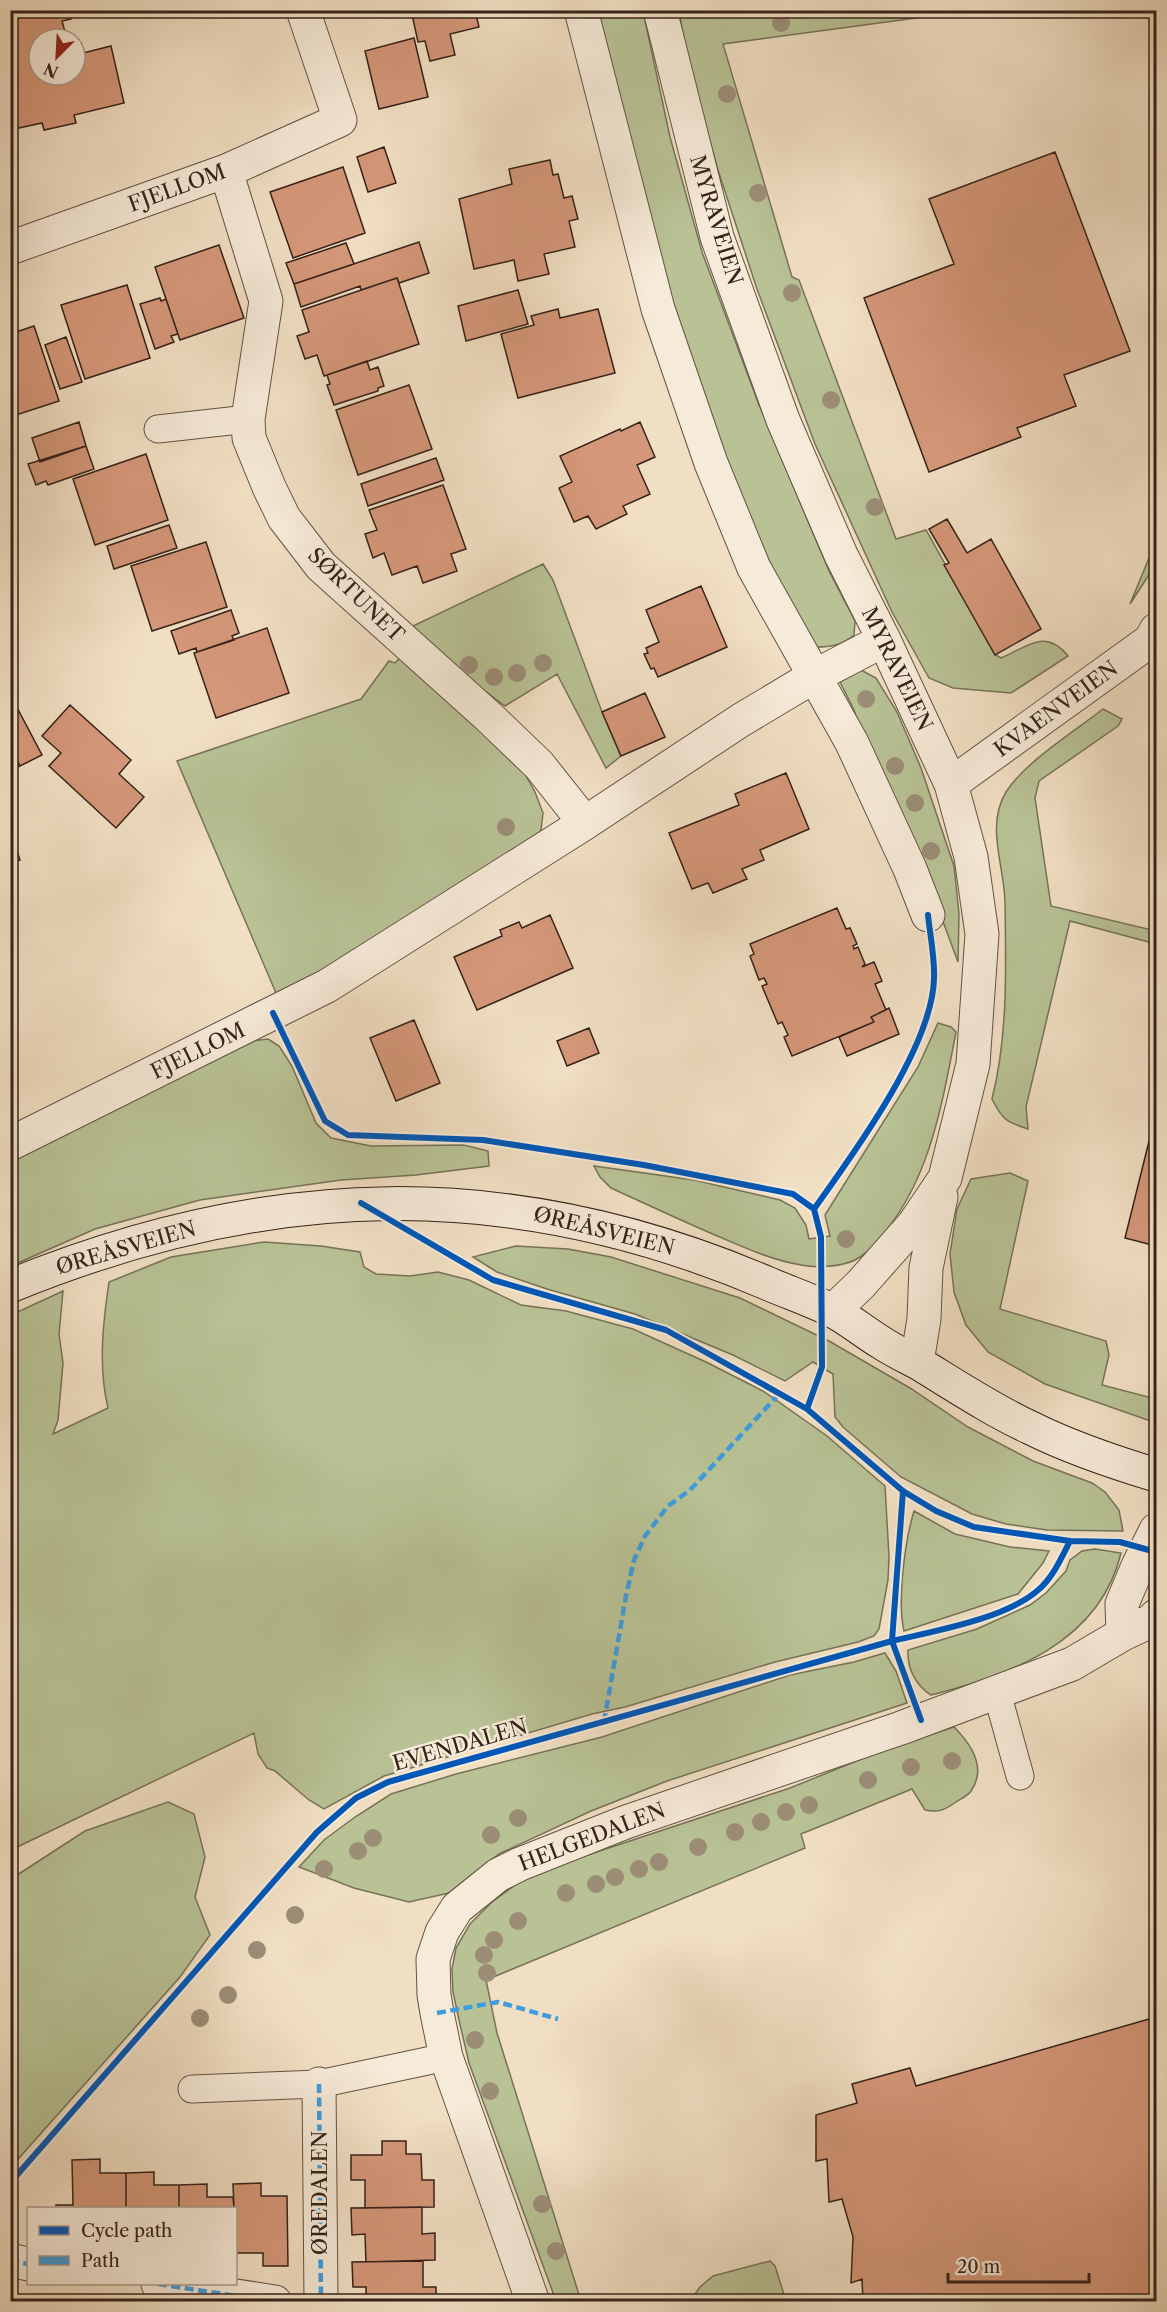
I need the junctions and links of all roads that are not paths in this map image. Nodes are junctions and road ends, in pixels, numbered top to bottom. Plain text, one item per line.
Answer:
1 (303, 10) edge
2 (581, 10) edge
3 (660, 10) edge
4 (226, 171) junction
5 (10, 249) edge
6 (248, 419) junction
7 (158, 429) dead end
8 (1156, 630) edge
9 (884, 640) junction
10 (813, 677) junction
11 (951, 784) junction
12 (585, 823) junction
13 (928, 915) dead end
14 (10, 1144) edge
15 (945, 1178) junction
16 (10, 1286) edge
17 (832, 1311) junction
18 (917, 1362) junction
19 (1156, 1475) edge
20 (1156, 1530) edge
21 (1156, 1616) edge
22 (1123, 1634) junction
23 (997, 1693) junction
24 (1020, 1776) dead end
25 (446, 2057) junction
26 (320, 2084) junction
27 (192, 2088) dead end
28 (10, 2260) edge
29 (27, 2264) edge
30 (171, 2285) edge
31 (275, 2301) edge
32 (321, 2301) edge
33 (533, 2301) edge

1 - 4 street, FJELLOM
2 - 10 street
3 - 9 street, MYRAVEIEN
4 - 5 street, FJELLOM
4 - 6 street, SØRTUNET
6 - 7 lane
6 - 12 street, SØRTUNET
8 - 11 street, KVAENVEIEN
9 - 10 street
9 - 11 street, MYRAVEIEN
10 - 12 street
10 - 13 street
11 - 15 street, MYRAVEIEN
12 - 14 street, FJELLOM
15 - 17 street, MYRAVEIEN
15 - 18 street
16 - 17 street, ØREÅSVEIEN
17 - 18 street, ØREÅSVEIEN
18 - 19 street, ØREÅSVEIEN
20 - 22 street
21 - 22 street, HELGEDALEN
22 - 23 street, HELGEDALEN
23 - 24 lane
23 - 25 street, HELGEDALEN
25 - 26 lane
25 - 33 street, HELGEDALEN
26 - 27 lane
26 - 32 street, ØREDALEN
28 - 29 street
30 - 31 street

